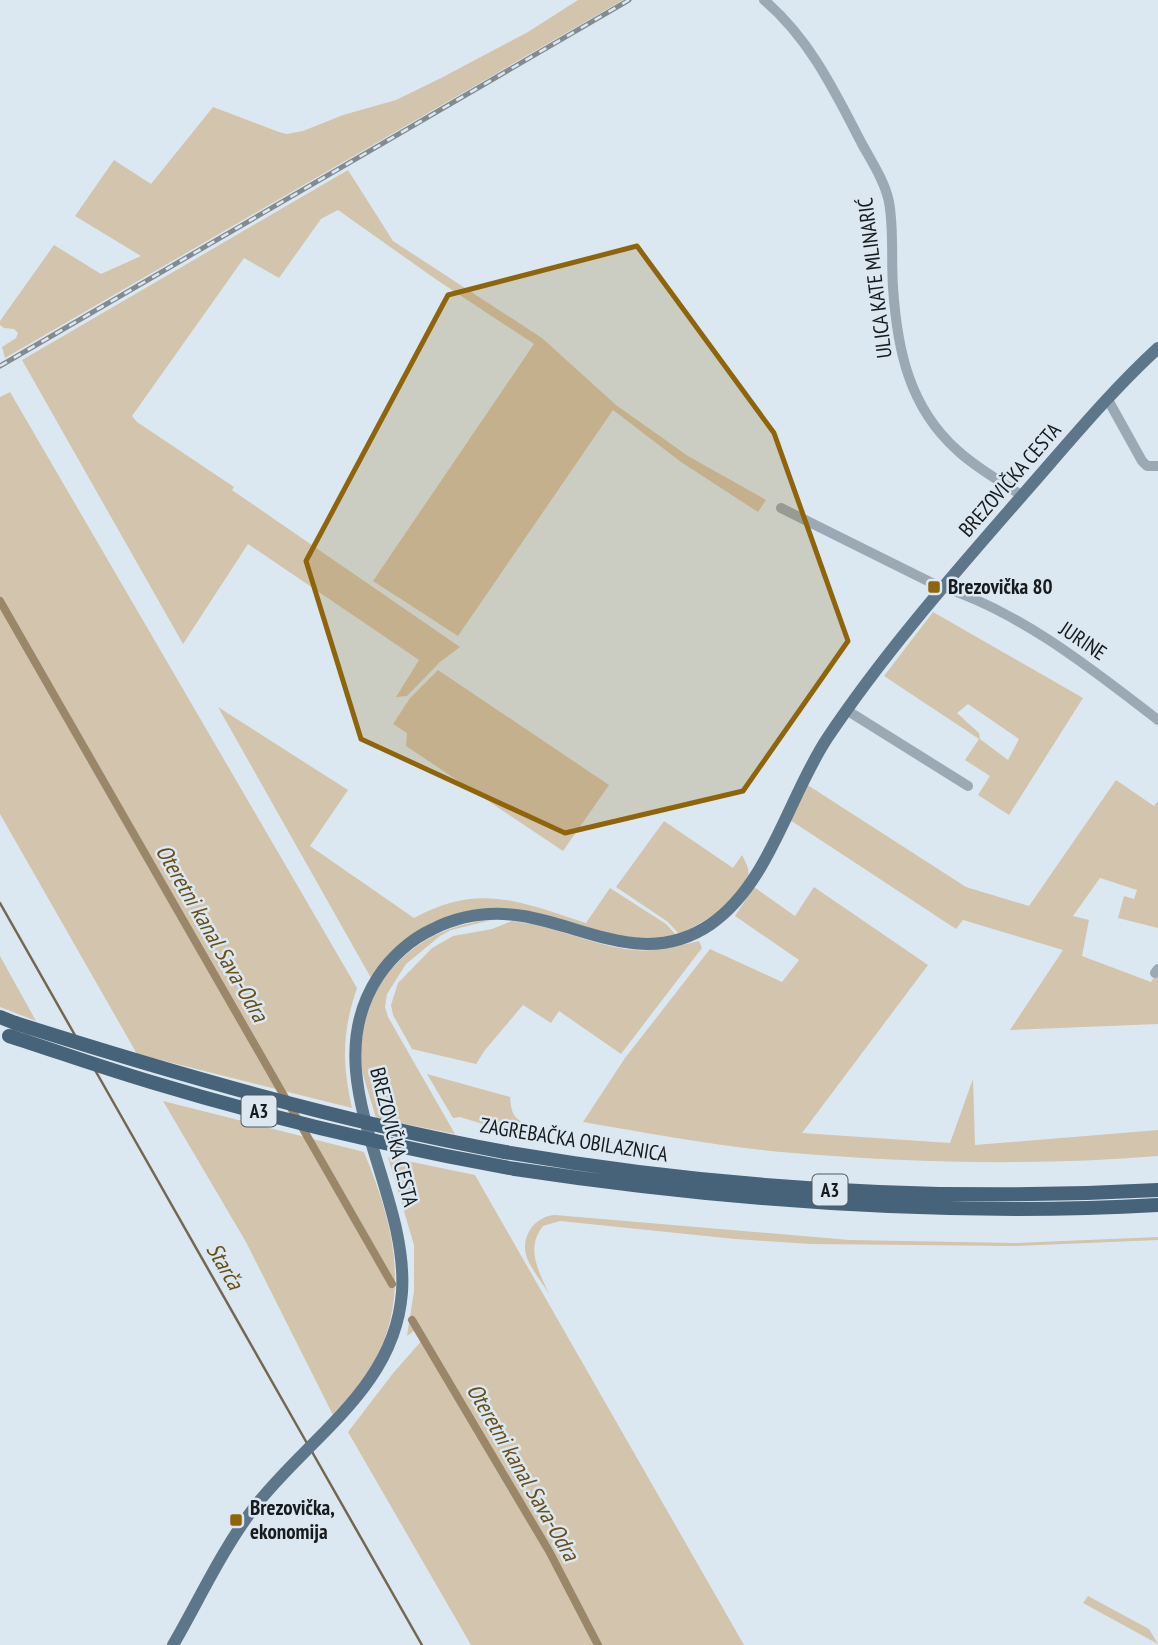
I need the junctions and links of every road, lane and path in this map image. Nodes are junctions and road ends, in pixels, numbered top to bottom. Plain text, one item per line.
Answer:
1 (764, 0) edge
2 (1158, 348) edge
3 (1107, 398) junction
4 (1158, 466) edge
5 (1022, 496) junction
6 (781, 508) dead end
7 (943, 587) junction
8 (848, 710) junction
9 (1158, 720) edge
10 (968, 786) dead end
11 (0, 1017) edge
12 (8, 1030) edge
13 (1158, 1190) edge
14 (1158, 1205) edge
15 (173, 1645) edge

1 - 5 street, ULICA KATE MLINARIĆ
2 - 3 main road, BREZOVIČKA CESTA
3 - 4 street
3 - 5 main road, BREZOVIČKA CESTA
5 - 7 main road, BREZOVIČKA CESTA
6 - 7 street
7 - 8 main road, BREZOVIČKA CESTA
7 - 9 street, JURINE
8 - 10 street
8 - 15 main road, BREZOVIČKA CESTA
11 - 12 highway, ZAGREBAČKA OBILAZNICA / A3
12 - 13 highway, ZAGREBAČKA OBILAZNICA / A3, bridge
12 - 14 highway, ZAGREBAČKA OBILAZNICA / A3, bridge

